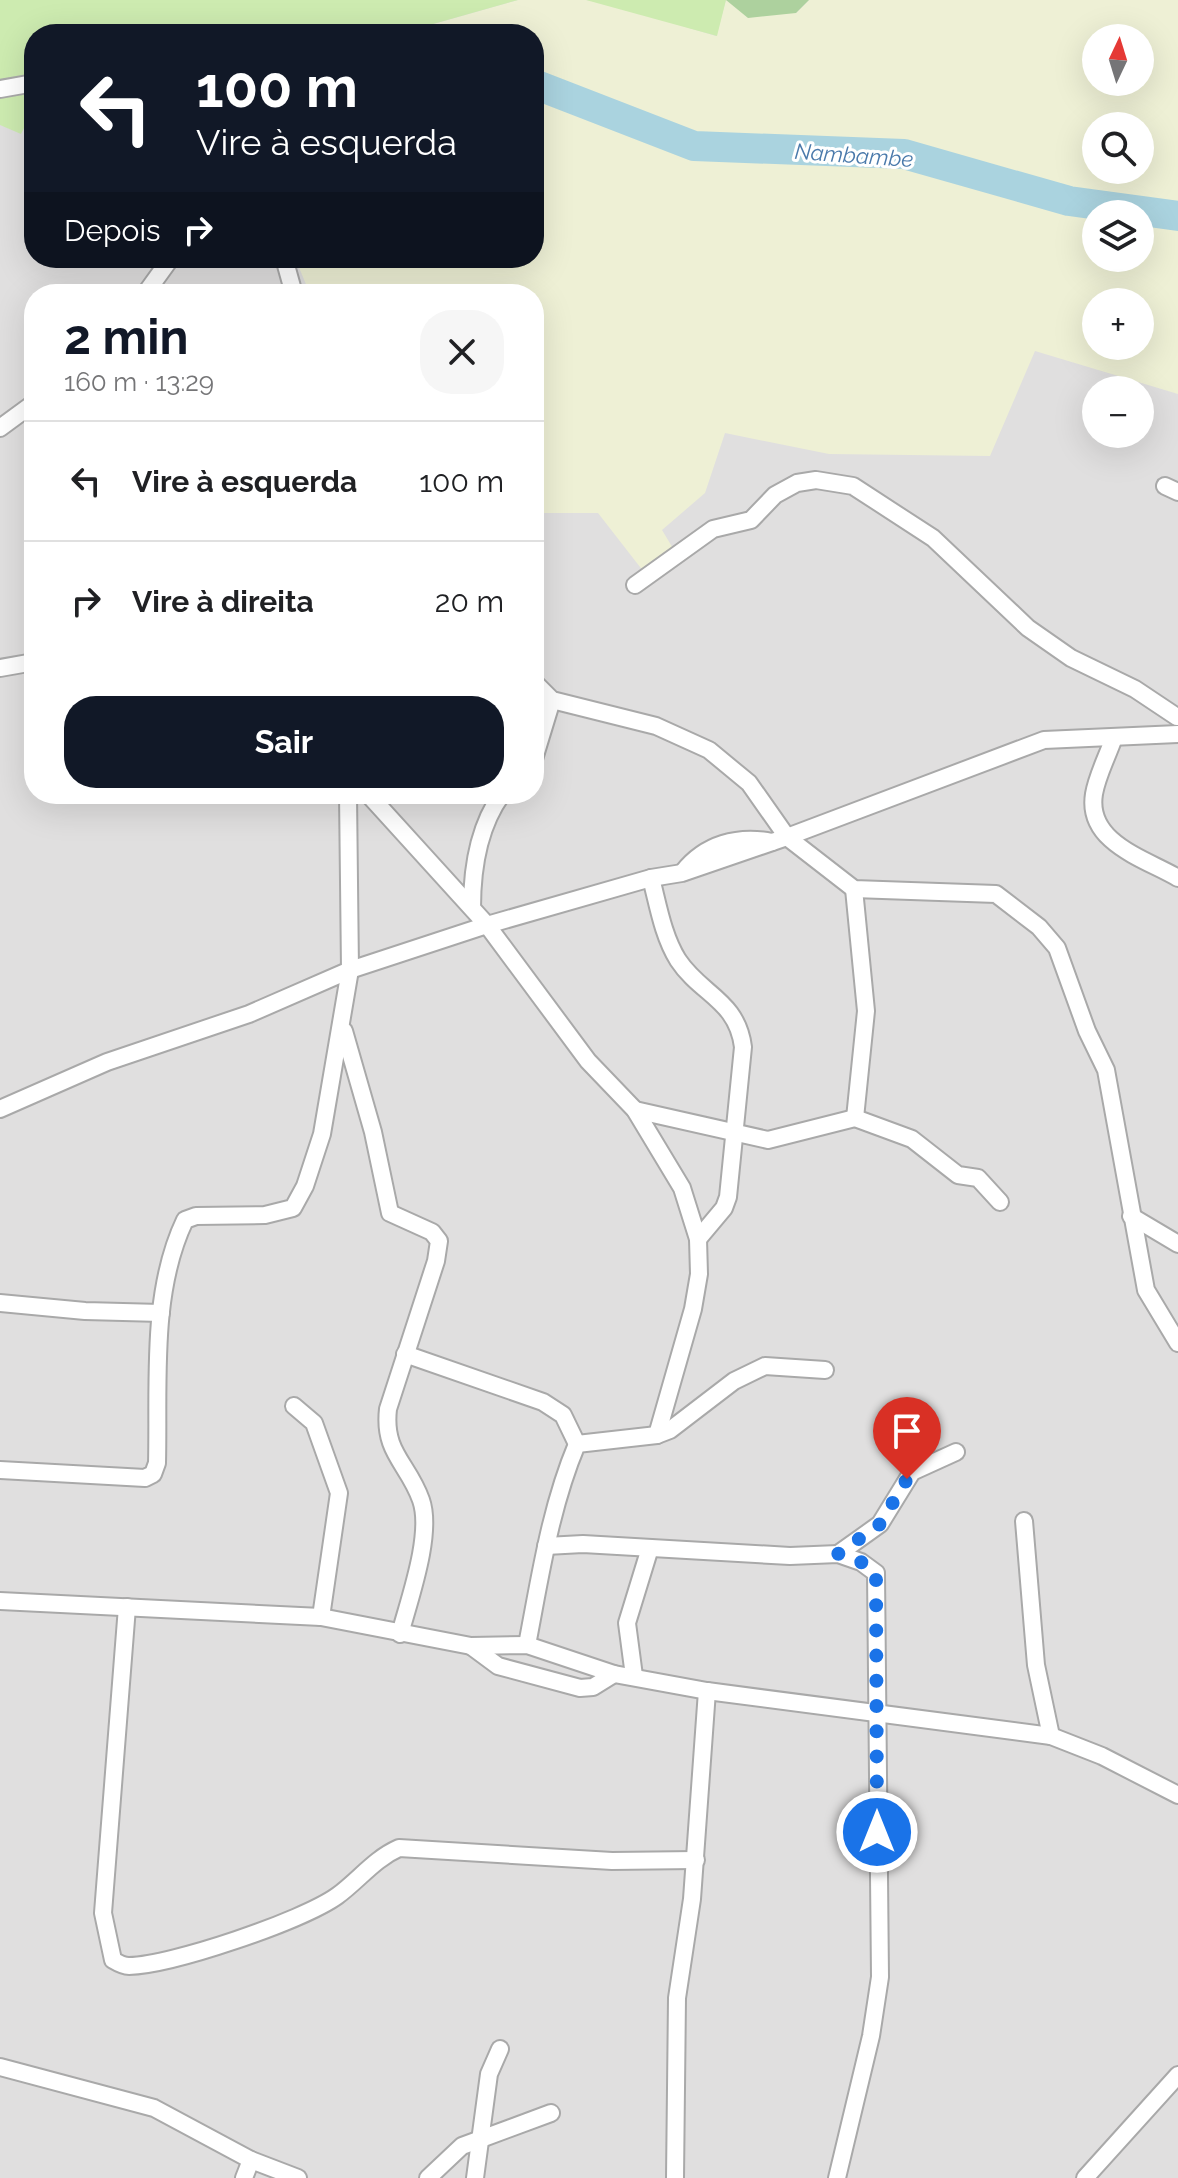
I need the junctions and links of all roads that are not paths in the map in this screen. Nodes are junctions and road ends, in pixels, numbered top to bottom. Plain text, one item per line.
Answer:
1 (24, 85) edge
2 (0, 89) edge
3 (24, 410) edge
4 (0, 428) edge
5 (635, 585) dead end
6 (24, 664) edge
7 (0, 668) edge
8 (544, 692) edge
9 (552, 700) junction
10 (1177, 715) edge
11 (544, 726) edge
12 (1175, 734) edge
13 (1113, 740) junction
14 (348, 804) edge
15 (377, 804) edge
16 (496, 804) edge
17 (781, 840) junction
18 (472, 867) junction
19 (651, 878) junction
20 (1178, 878) edge
21 (454, 888) junction
22 (854, 889) junction
23 (472, 908) junction
24 (487, 925) junction
25 (350, 970) junction
26 (342, 1025) junction
27 (0, 1109) edge
28 (635, 1110) junction
29 (855, 1118) junction
30 (734, 1133) junction
31 (1000, 1202) dead end
32 (1131, 1216) junction
33 (698, 1239) junction
34 (1178, 1244) edge
35 (0, 1303) edge
36 (161, 1313) junction
37 (1178, 1343) edge
38 (405, 1354) junction
39 (825, 1370) dead end
40 (294, 1406) dead end
41 (657, 1435) junction
42 (577, 1444) junction
43 (956, 1452) dead end
44 (0, 1470) edge
45 (1024, 1521) dead end
46 (546, 1546) junction
47 (650, 1548) junction
48 (838, 1554) junction
49 (0, 1601) edge
50 (127, 1607) junction
51 (321, 1617) junction
52 (400, 1634) junction
53 (527, 1645) junction
54 (471, 1646) junction
55 (614, 1674) junction
56 (634, 1676) junction
57 (707, 1691) junction
58 (876, 1712) junction
59 (1051, 1736) junction
60 (1178, 1795) edge
61 (696, 1860) junction
62 (500, 2049) dead end
63 (0, 2067) edge
64 (1178, 2075) edge
65 (551, 2113) dead end
66 (481, 2137) junction
67 (251, 2160) junction
68 (244, 2178) edge
69 (298, 2178) edge
70 (428, 2178) edge
71 (475, 2178) edge
72 (675, 2178) edge
73 (837, 2178) edge
74 (1085, 2178) edge

1 - 2 street
3 - 4 street
5 - 10 street
6 - 7 street
8 - 9 street
9 - 11 street
9 - 17 street
10 - 12 street
12 - 13 street
13 - 17 street
13 - 20 street
14 - 25 street
15 - 21 street
16 - 18 street
17 - 19 street
17 - 22 street
18 - 21 street
18 - 23 street
19 - 24 street
19 - 30 street
21 - 23 street
22 - 29 street
22 - 32 street
23 - 24 street
24 - 25 street
24 - 28 street
25 - 26 street
25 - 27 street
26 - 36 street
26 - 38 street
28 - 30 street
28 - 33 street
29 - 30 street
29 - 31 street
30 - 33 street
32 - 34 street
32 - 37 street
33 - 41 street
35 - 36 street
36 - 44 street
38 - 42 street
38 - 52 street
39 - 41 street
40 - 51 street
41 - 42 street
42 - 46 street
43 - 48 street
45 - 59 street
46 - 47 street
46 - 53 street
47 - 48 street
47 - 56 street
48 - 58 street
49 - 50 street
50 - 51 street
50 - 61 street
51 - 52 street
52 - 54 street
53 - 54 street
53 - 55 street
54 - 55 street
55 - 56 street
56 - 57 street
57 - 58 street
57 - 61 street
58 - 59 street
58 - 73 street
59 - 60 street
61 - 72 street
62 - 66 street
63 - 67 street
64 - 74 street
65 - 66 street
66 - 70 street
66 - 71 street
67 - 68 street
67 - 69 street

